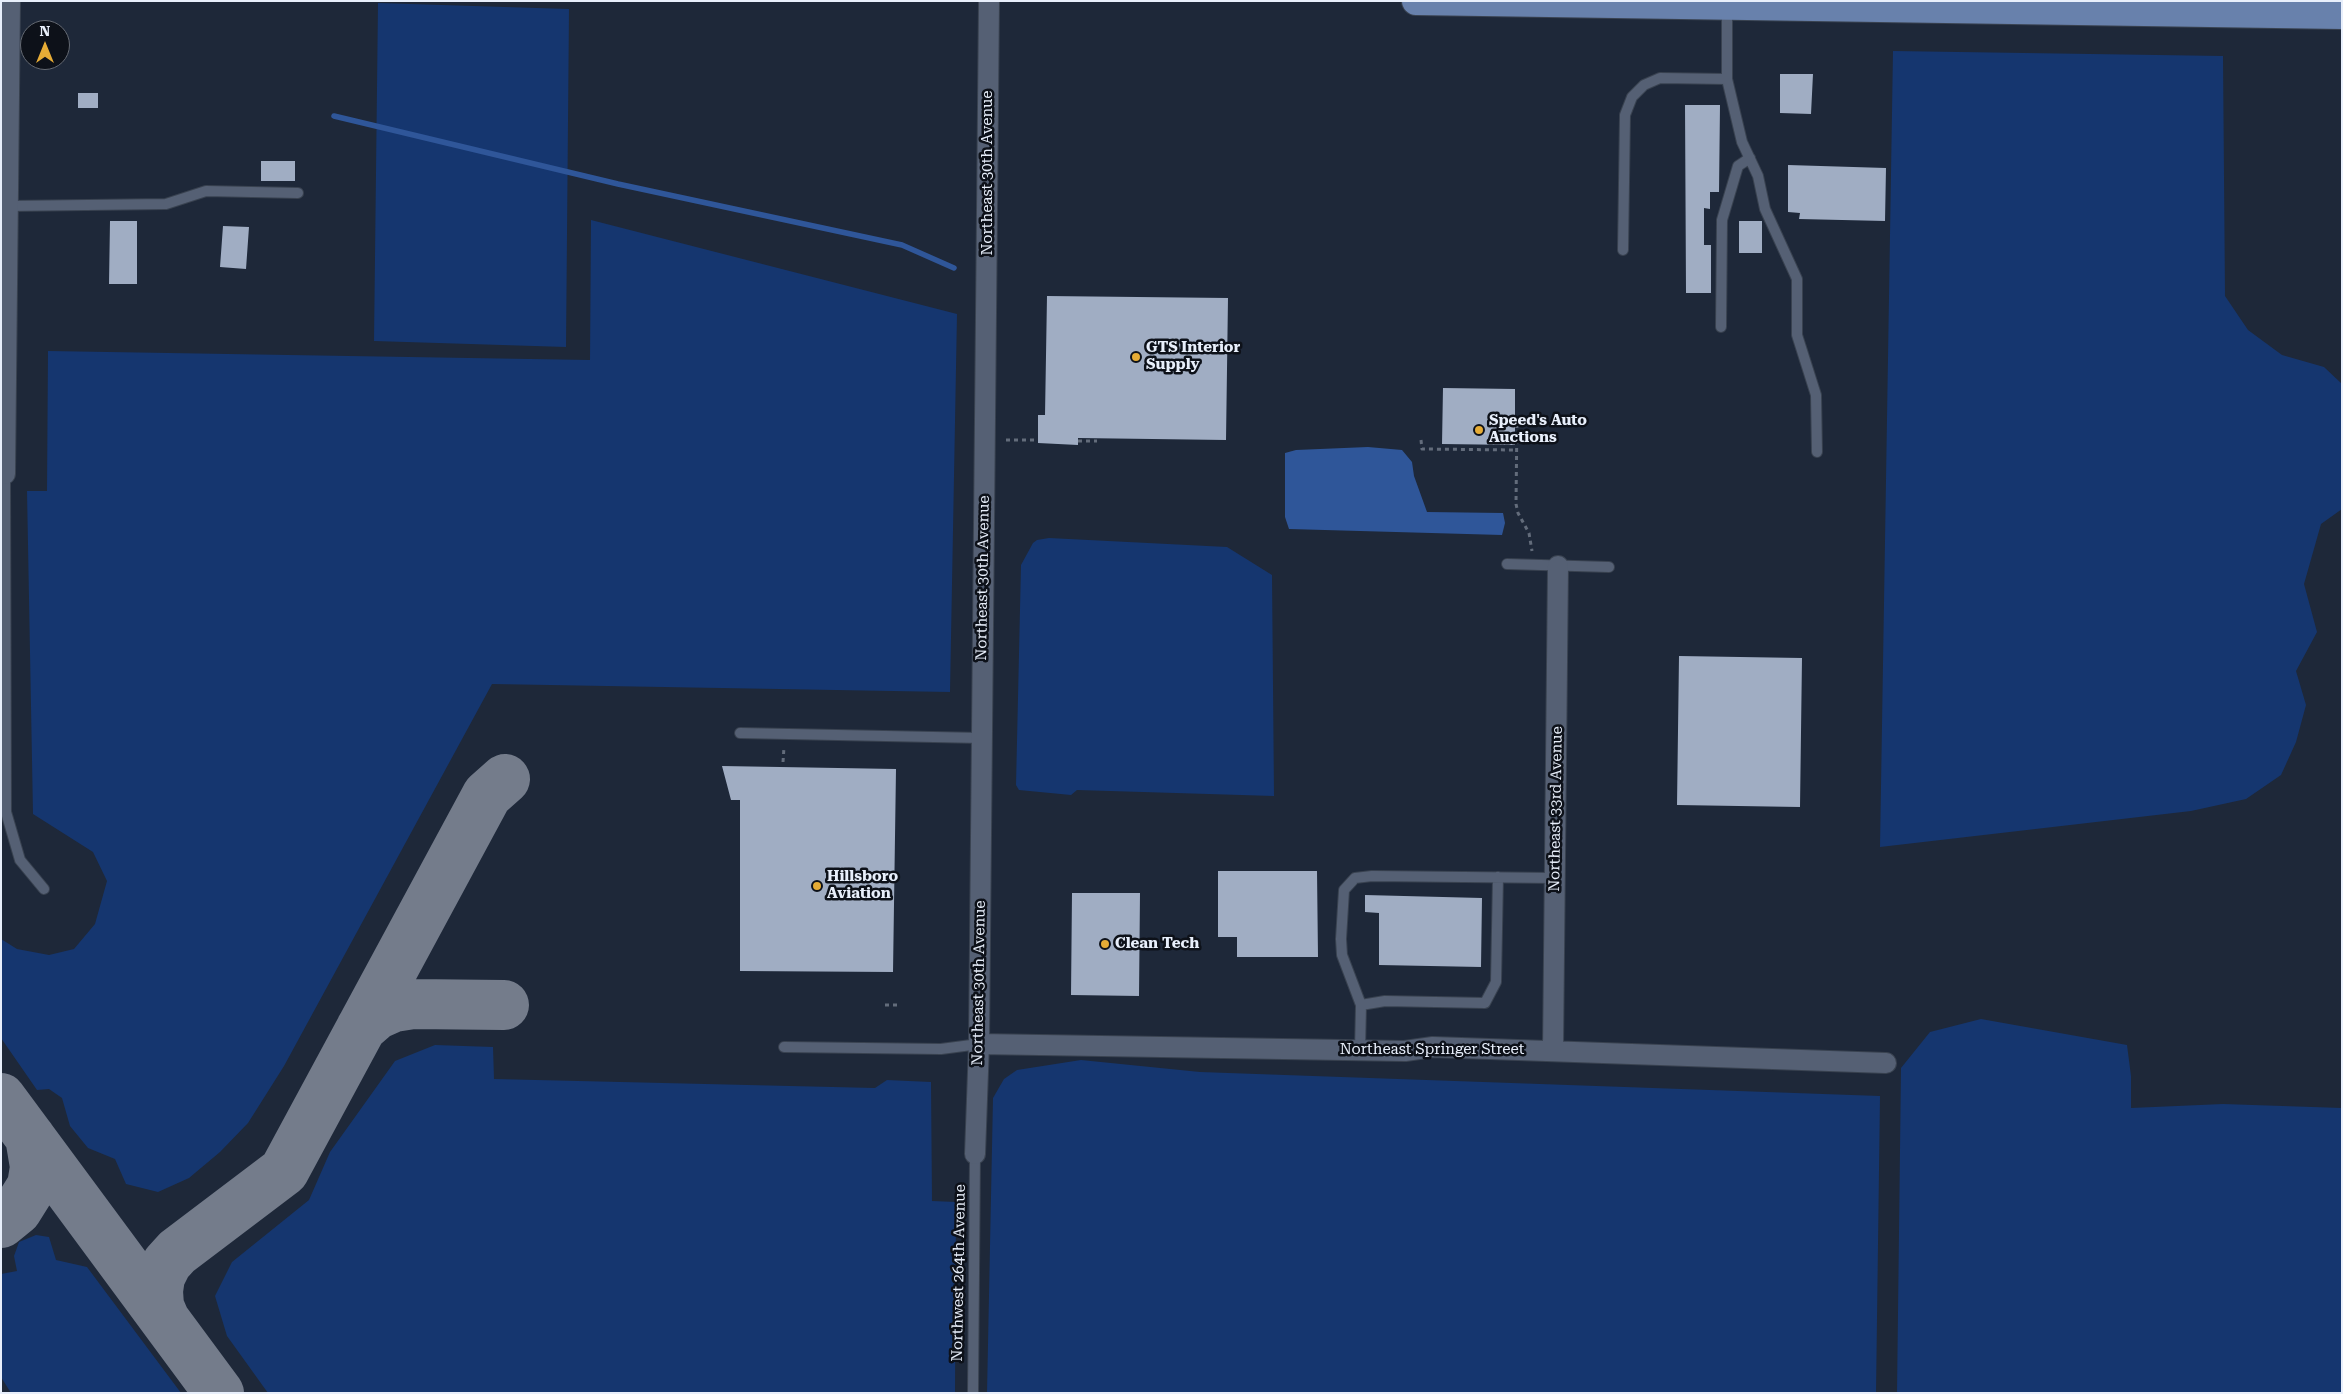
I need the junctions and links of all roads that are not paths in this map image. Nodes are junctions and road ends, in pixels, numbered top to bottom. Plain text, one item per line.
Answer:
1 (10, 1) edge
2 (989, 1) edge
3 (1416, 1) edge
4 (1728, 6) junction
5 (2342, 15) edge
6 (1727, 79) junction
7 (1750, 158) junction
8 (298, 193) dead end
9 (7, 206) junction
10 (1623, 250) dead end
11 (1721, 327) dead end
12 (3, 333) edge
13 (1817, 452) dead end
14 (5, 474) joint
15 (1507, 564) dead end
16 (1558, 566) junction
17 (1609, 567) dead end
18 (740, 733) dead end
19 (982, 738) junction
20 (1498, 877) junction
21 (1555, 878) junction
22 (44, 889) dead end
23 (1361, 1005) junction
24 (979, 1044) junction
25 (784, 1047) dead end
26 (1360, 1050) junction
27 (1553, 1052) junction
28 (1886, 1063) dead end
29 (975, 1154) joint
30 (973, 1393) edge

1 - 9 street
2 - 19 street, Northeast 30th Avenue
3 - 4 main road
4 - 5 main road
4 - 6 lane
6 - 7 lane
6 - 10 lane
7 - 11 lane
7 - 13 lane
8 - 9 lane
9 - 12 street
12 - 14 street
14 - 22 lane
15 - 16 lane
16 - 17 lane
16 - 21 street, Northeast 33rd Avenue
18 - 19 lane
19 - 24 street, Northeast 30th Avenue
20 - 21 lane
20 - 23 lane
20 - 23 lane
21 - 27 street, Northeast 33rd Avenue
23 - 26 lane
24 - 25 lane
24 - 26 street, Northeast Springer Street
24 - 29 street, Northeast 30th Avenue
26 - 27 street, Northeast Springer Street
27 - 28 street, Northeast Springer Street
29 - 30 lane, Northwest 264th Avenue

